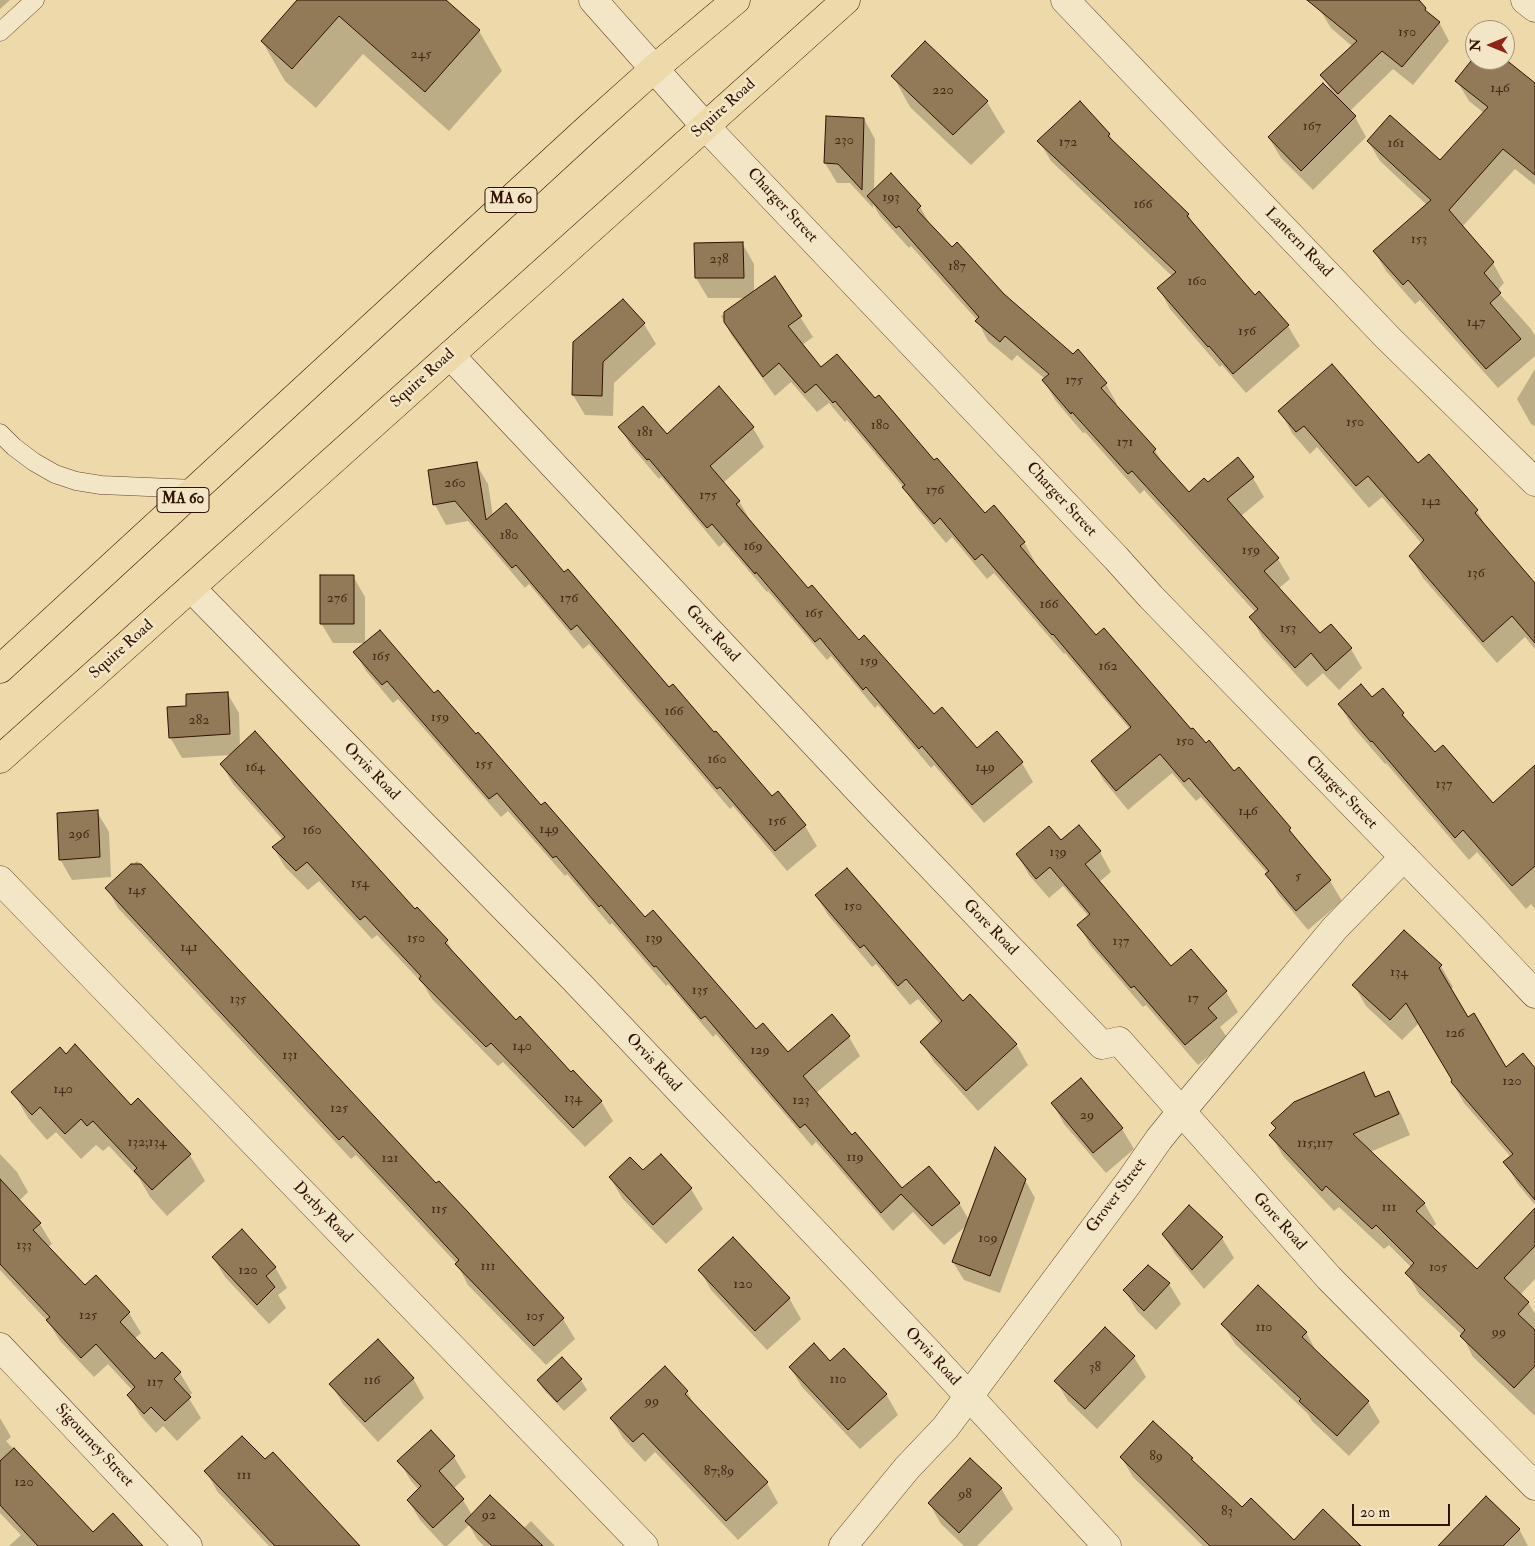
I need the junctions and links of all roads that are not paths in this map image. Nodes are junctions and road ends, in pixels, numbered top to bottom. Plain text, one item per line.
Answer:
1 (35, 0) edge
2 (593, 0) edge
3 (736, 0) edge
4 (846, 0) edge
5 (1065, 0) edge
6 (1525, 0) edge
7 (1535, 8) edge
8 (0, 32) edge
9 (655, 68) junction
10 (706, 126) junction
11 (450, 356) junction
12 (0, 433) edge
13 (1535, 482) edge
14 (195, 489) junction
15 (191, 588) junction
16 (0, 669) edge
17 (0, 759) edge
18 (1404, 857) junction
19 (0, 880) edge
20 (1535, 994) edge
21 (1181, 1112) junction
22 (0, 1347) edge
23 (968, 1396) junction
24 (1535, 1486) edge
25 (188, 1546) edge
26 (644, 1546) edge
27 (843, 1546) edge
28 (1107, 1546) edge

1 - 8 lane
2 - 9 street, Charger Street
3 - 9 highway, MA 60
4 - 10 highway, Squire Road
5 - 13 street, Lantern Road
6 - 7 street
9 - 10 street, Charger Street
9 - 14 highway, MA 60
10 - 11 highway, Squire Road
10 - 18 street, Charger Street
11 - 15 highway, Squire Road
11 - 21 street, Gore Road
12 - 14 lane
14 - 16 highway, MA 60
15 - 17 highway, Squire Road
15 - 23 street, Orvis Road
18 - 20 street, Charger Street
18 - 21 street, Grover Street
19 - 26 street, Derby Road
21 - 23 street, Grover Street
21 - 24 street, Gore Road
22 - 25 street, Sigourney Street
23 - 27 street, Grover Street
23 - 28 street, Orvis Road

